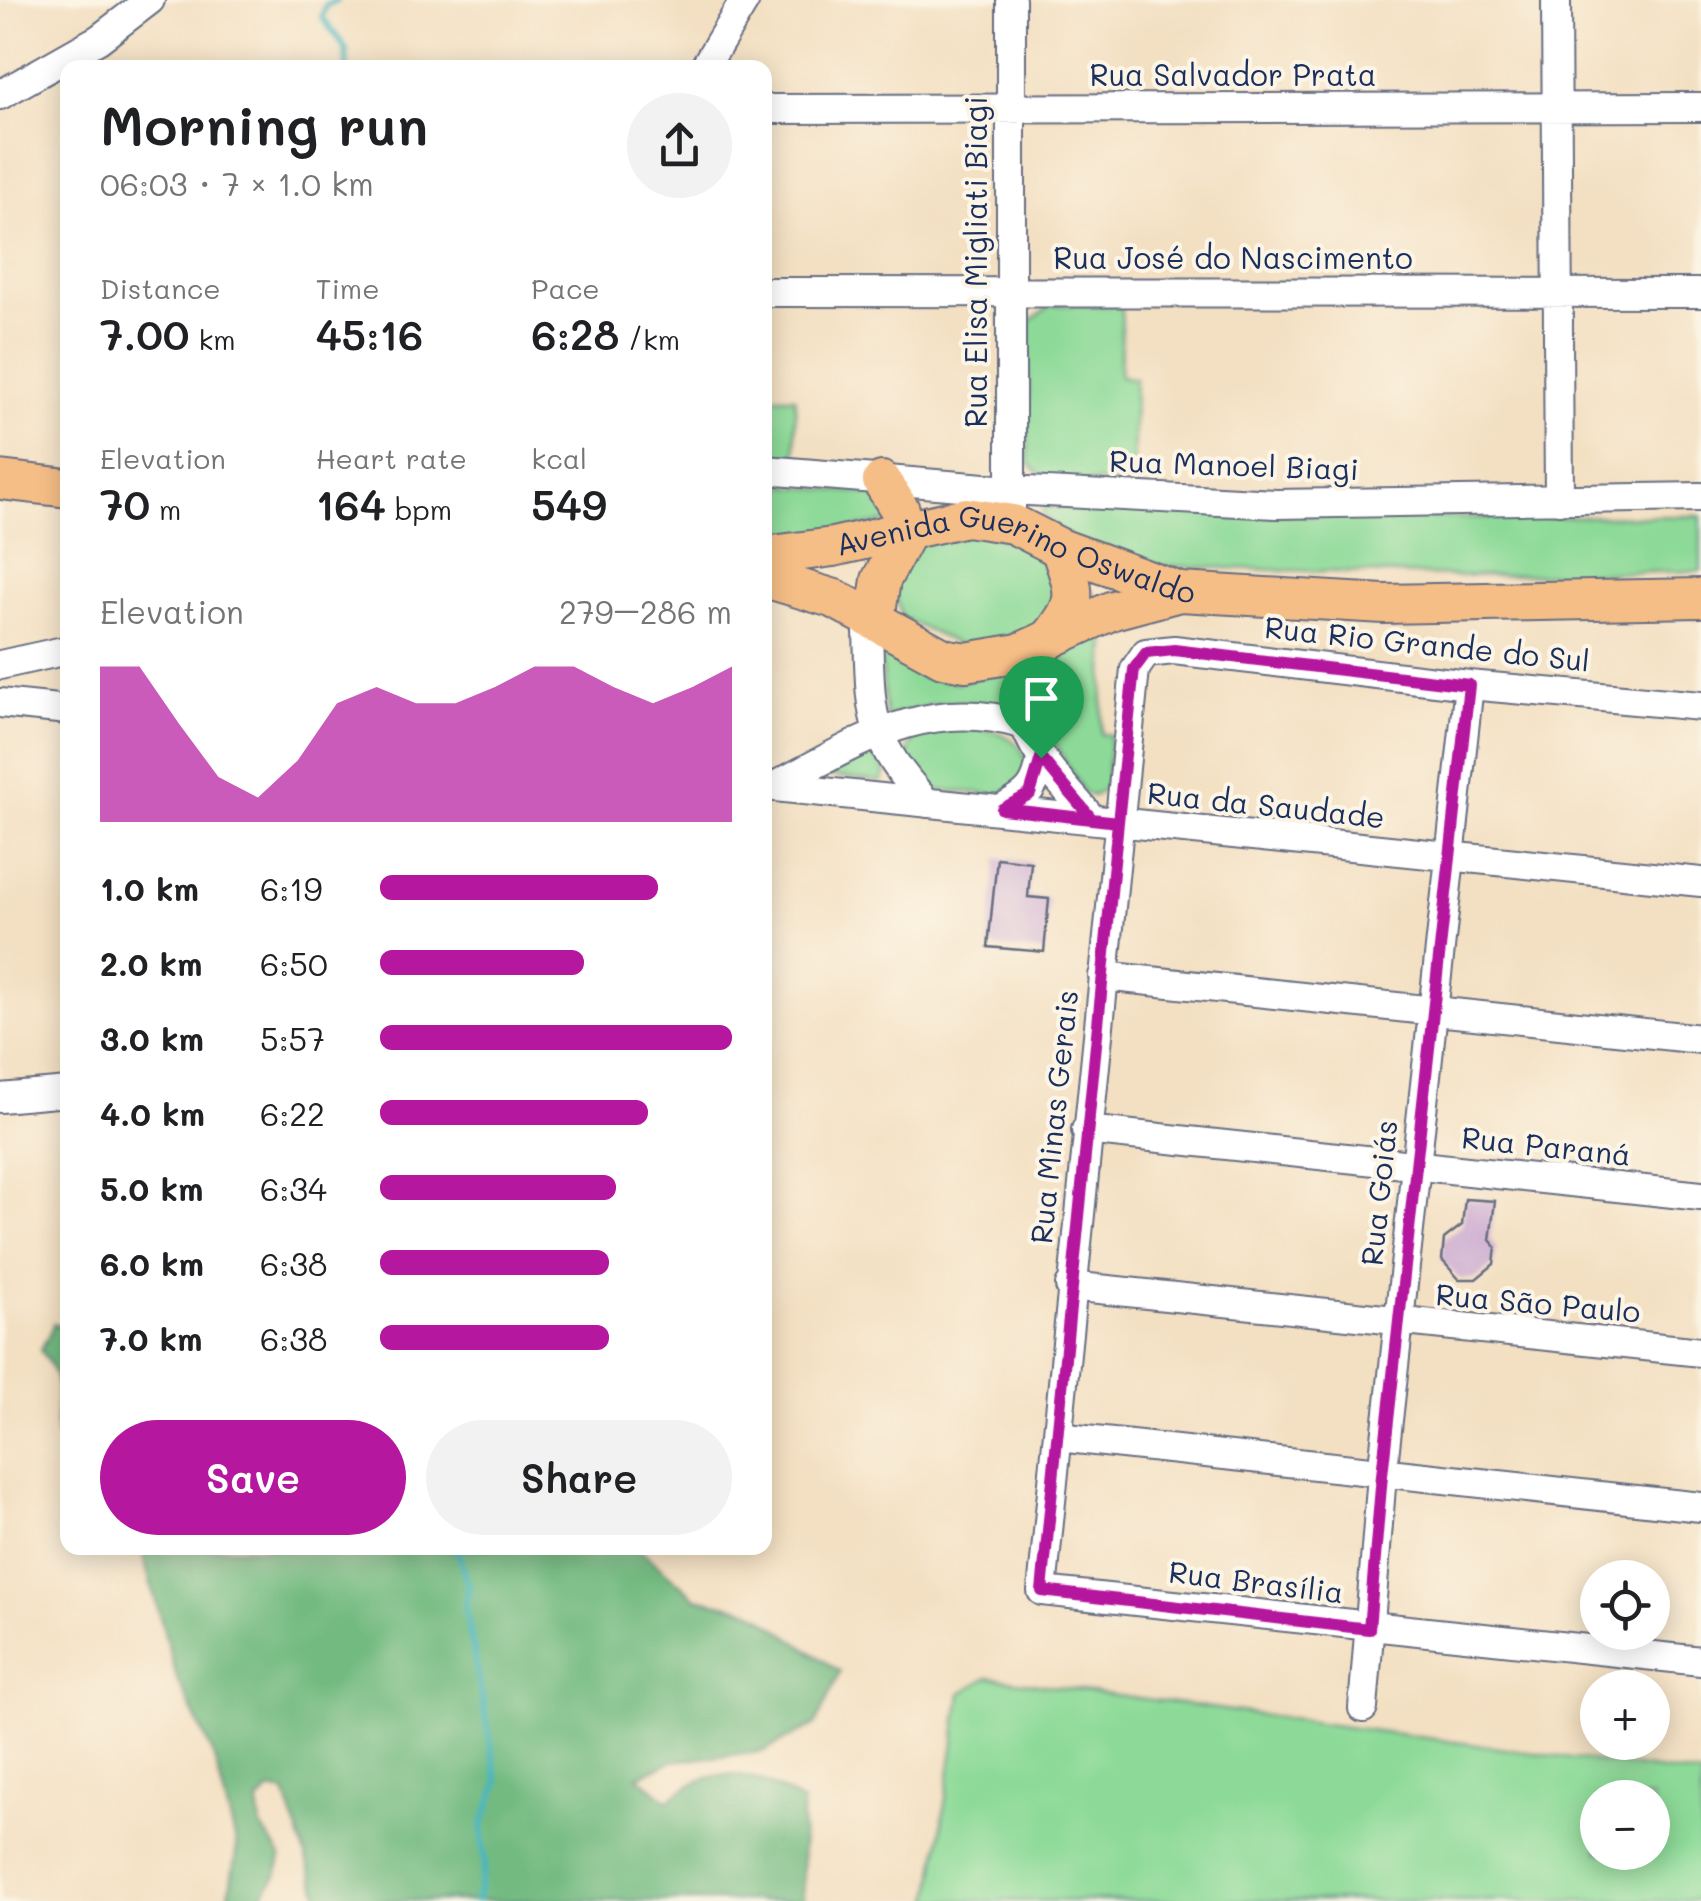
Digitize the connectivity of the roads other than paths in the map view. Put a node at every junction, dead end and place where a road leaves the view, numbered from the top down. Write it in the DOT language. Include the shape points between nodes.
graph roads {
  1 [pos="150,0"];
  2 [pos="745,0"];
  3 [pos="1011,0"];
  4 [pos="1556,0"];
  5 [pos="63,60"];
  6 [pos="709,60"];
  7 [pos="60,61"];
  8 [pos="0,96"];
  9 [pos="1701,106"];
  10 [pos="1557,107"];
  11 [pos="772,108"];
  12 [pos="1009,108"];
  13 [pos="1012,290"];
  14 [pos="772,292"];
  15 [pos="1701,292"];
  16 [pos="1560,294"];
  17 [pos="772,471"];
  18 [pos="0,480"];
  19 [pos="882,481"];
  20 [pos="60,487"];
  21 [pos="1701,497"];
  22 [pos="1559,500"];
  23 [pos="1011,507"];
  24 [pos="906,533"];
  25 [pos="1060,548"];
  26 [pos="772,555"];
  27 [pos="772,580"];
  28 [pos="1180,592"];
  29 [pos="1701,598"];
  30 [pos="875,618"];
  31 [pos="1046,644"];
  32 [pos="60,652"];
  33 [pos="1146,653"];
  34 [pos="0,665"];
  35 [pos="1469,685"];
  36 [pos="0,703"];
  37 [pos="1701,706"];
  38 [pos="60,709"];
  39 [pos="1022,724"];
  40 [pos="876,734"];
  41 [pos="1041,758"];
  42 [pos="772,785"];
  43 [pos="772,787"];
  44 [pos="926,803"];
  45 [pos="1002,809"];
  46 [pos="1105,821"];
  47 [pos="1452,860"];
  48 [pos="1701,882"];
  49 [pos="1103,976"];
  50 [pos="1431,1014"];
  51 [pos="1701,1039"];
  52 [pos="60,1093"];
  53 [pos="0,1098"];
  54 [pos="1086,1130"];
  55 [pos="1416,1166"];
  56 [pos="1701,1196"];
  57 [pos="1070,1286"];
  58 [pos="1399,1324"];
  59 [pos="1701,1352"];
  60 [pos="1058,1438"];
  61 [pos="1382,1475"];
  62 [pos="1701,1507"];
  63 [pos="1042,1591"];
  64 [pos="1369,1629"];
  65 [pos="1701,1661"];
  66 [pos="1363,1708"];
  1 -- 5 [label="street"];
  2 -- 6 [label="street"];
  3 -- 12 [label="street, Rua Elisa Migliati Biagi"];
  4 -- 10 [label="street"];
  7 -- 8 [label="street"];
  9 -- 10 [label="street, Rua Salvador Prata"];
  10 -- 12 [label="street, Rua Salvador Prata"];
  10 -- 16 [label="street"];
  11 -- 12 [label="street, Rua Salvador Prata"];
  12 -- 13 [label="street, Rua Elisa Migliati Biagi"];
  13 -- 14 [label="street, Rua José do Nascimento"];
  13 -- 16 [label="street, Rua José do Nascimento"];
  13 -- 23 [label="street, Rua Elisa Migliati Biagi"];
  15 -- 16 [label="street, Rua José do Nascimento"];
  16 -- 22 [label="street"];
  17 -- 19 [label="street, Rua Manoel Biagi"];
  18 -- 20 [label="main road"];
  19 -- 23 [label="street, Rua Manoel Biagi"];
  19 -- 24 [label="main road"];
  21 -- 22 [label="street, Rua Manoel Biagi"];
  22 -- 23 [label="street, Rua Manoel Biagi"];
  23 -- 24 [label="main road, Avenida Guerino Oswaldo"];
  23 -- 25 [label="main road, Avenida Guerino Oswaldo"];
  24 -- 26 [label="main road, Avenida Guerino Oswaldo"];
  24 -- 30 [label="main road" via="881,580"];
  25 -- 28 [label="main road, Avenida Guerino Oswaldo"];
  25 -- 31 [label="main road" via="1074,599"];
  27 -- 30 [label="main road, Avenida Guerino Oswaldo"];
  28 -- 29 [label="main road" via="1384,604"];
  28 -- 31 [label="main road, Avenida Guerino Oswaldo" via="1113,610"];
  30 -- 31 [label="main road, Avenida Guerino Oswaldo" via="927,650 966,662"];
  30 -- 40 [label="street" via="868,631"];
  31 -- 39 [label="street" via="1028,664"];
  32 -- 34 [label="street"];
  33 -- 35 [label="street, Rua Rio Grande do Sul" via="1174,650"];
  33 -- 46 [label="street, Rua Minas Gerais" via="1134,669"];
  35 -- 37 [label="street, Rua Rio Grande do Sul"];
  35 -- 47 [label="street, Rua Goiás"];
  36 -- 38 [label="street"];
  39 -- 40 [label="street" via="993,715 939,714"];
  39 -- 41 [label="street"];
  40 -- 42 [label="street"];
  40 -- 44 [label="street"];
  41 -- 45 [label="street" via="1030,794"];
  41 -- 46 [label="street"];
  43 -- 44 [label="street, Rua da Saudade"];
  44 -- 45 [label="street, Rua da Saudade"];
  45 -- 46 [label="street, Rua da Saudade"];
  46 -- 47 [label="street, Rua da Saudade"];
  46 -- 49 [label="street, Rua Minas Gerais"];
  47 -- 48 [label="street, Rua da Saudade"];
  47 -- 50 [label="street, Rua Goiás"];
  49 -- 50 [label="street"];
  49 -- 54 [label="street, Rua Minas Gerais"];
  50 -- 51 [label="street"];
  50 -- 55 [label="street, Rua Goiás"];
  52 -- 53 [label="street"];
  54 -- 55 [label="street, Rua Paraná"];
  54 -- 57 [label="street, Rua Minas Gerais"];
  55 -- 56 [label="street, Rua Paraná"];
  55 -- 58 [label="street, Rua Goiás"];
  57 -- 58 [label="street, Rua São Paulo"];
  57 -- 60 [label="street, Rua Minas Gerais"];
  58 -- 59 [label="street, Rua São Paulo"];
  58 -- 61 [label="street, Rua Goiás"];
  60 -- 61 [label="street"];
  60 -- 63 [label="street, Rua Minas Gerais"];
  61 -- 62 [label="street"];
  61 -- 64 [label="street, Rua Goiás"];
  63 -- 64 [label="street, Rua Brasília"];
  64 -- 65 [label="street, Rua Brasília"];
  64 -- 66 [label="street, Rua Goiás"];
}
